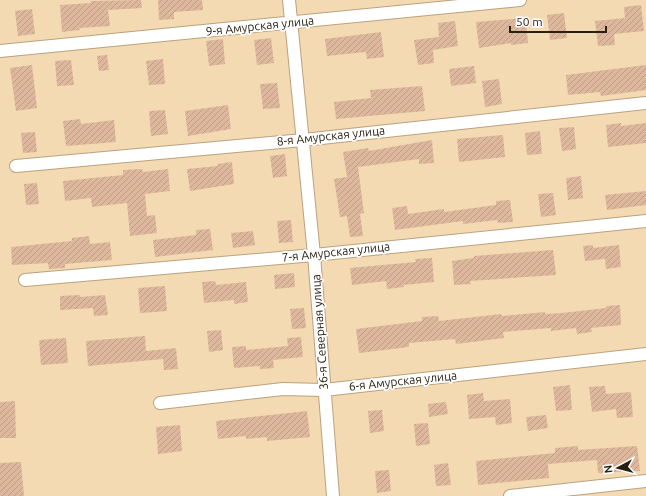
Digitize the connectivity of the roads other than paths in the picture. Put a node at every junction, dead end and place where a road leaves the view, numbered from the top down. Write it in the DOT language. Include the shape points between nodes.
graph roads {
  1 [pos="289,0"];
  2 [pos="520,0"];
  3 [pos="290,24"];
  4 [pos="0,51"];
  5 [pos="646,103"];
  6 [pos="302,140"];
  7 [pos="16,166"];
  8 [pos="646,221"];
  9 [pos="314,255"];
  10 [pos="25,280"];
  11 [pos="646,354"];
  12 [pos="324,390"];
  13 [pos="160,403"];
  14 [pos="646,482"];
  15 [pos="333,496"];
  16 [pos="510,496"];
  1 -- 3 [label="street, 36-я Северная улица"];
  2 -- 3 [label="street, 9-я Амурская улица"];
  3 -- 4 [label="street, 9-я Амурская улица"];
  3 -- 6 [label="street, 36-я Северная улица"];
  5 -- 6 [label="street, 8-я Амурская улица"];
  6 -- 7 [label="street, 8-я Амурская улица"];
  6 -- 9 [label="street, 36-я Северная улица"];
  8 -- 9 [label="street, 7-я Амурская улица"];
  9 -- 10 [label="street, 7-я Амурская улица"];
  9 -- 12 [label="street, 36-я Северная улица"];
  11 -- 12 [label="street, 6-я Амурская улица"];
  12 -- 13 [label="street, 6-я Амурская улица" via="283,389"];
  12 -- 15 [label="street, 36-я Северная улица"];
  14 -- 16 [label="street"];
}
